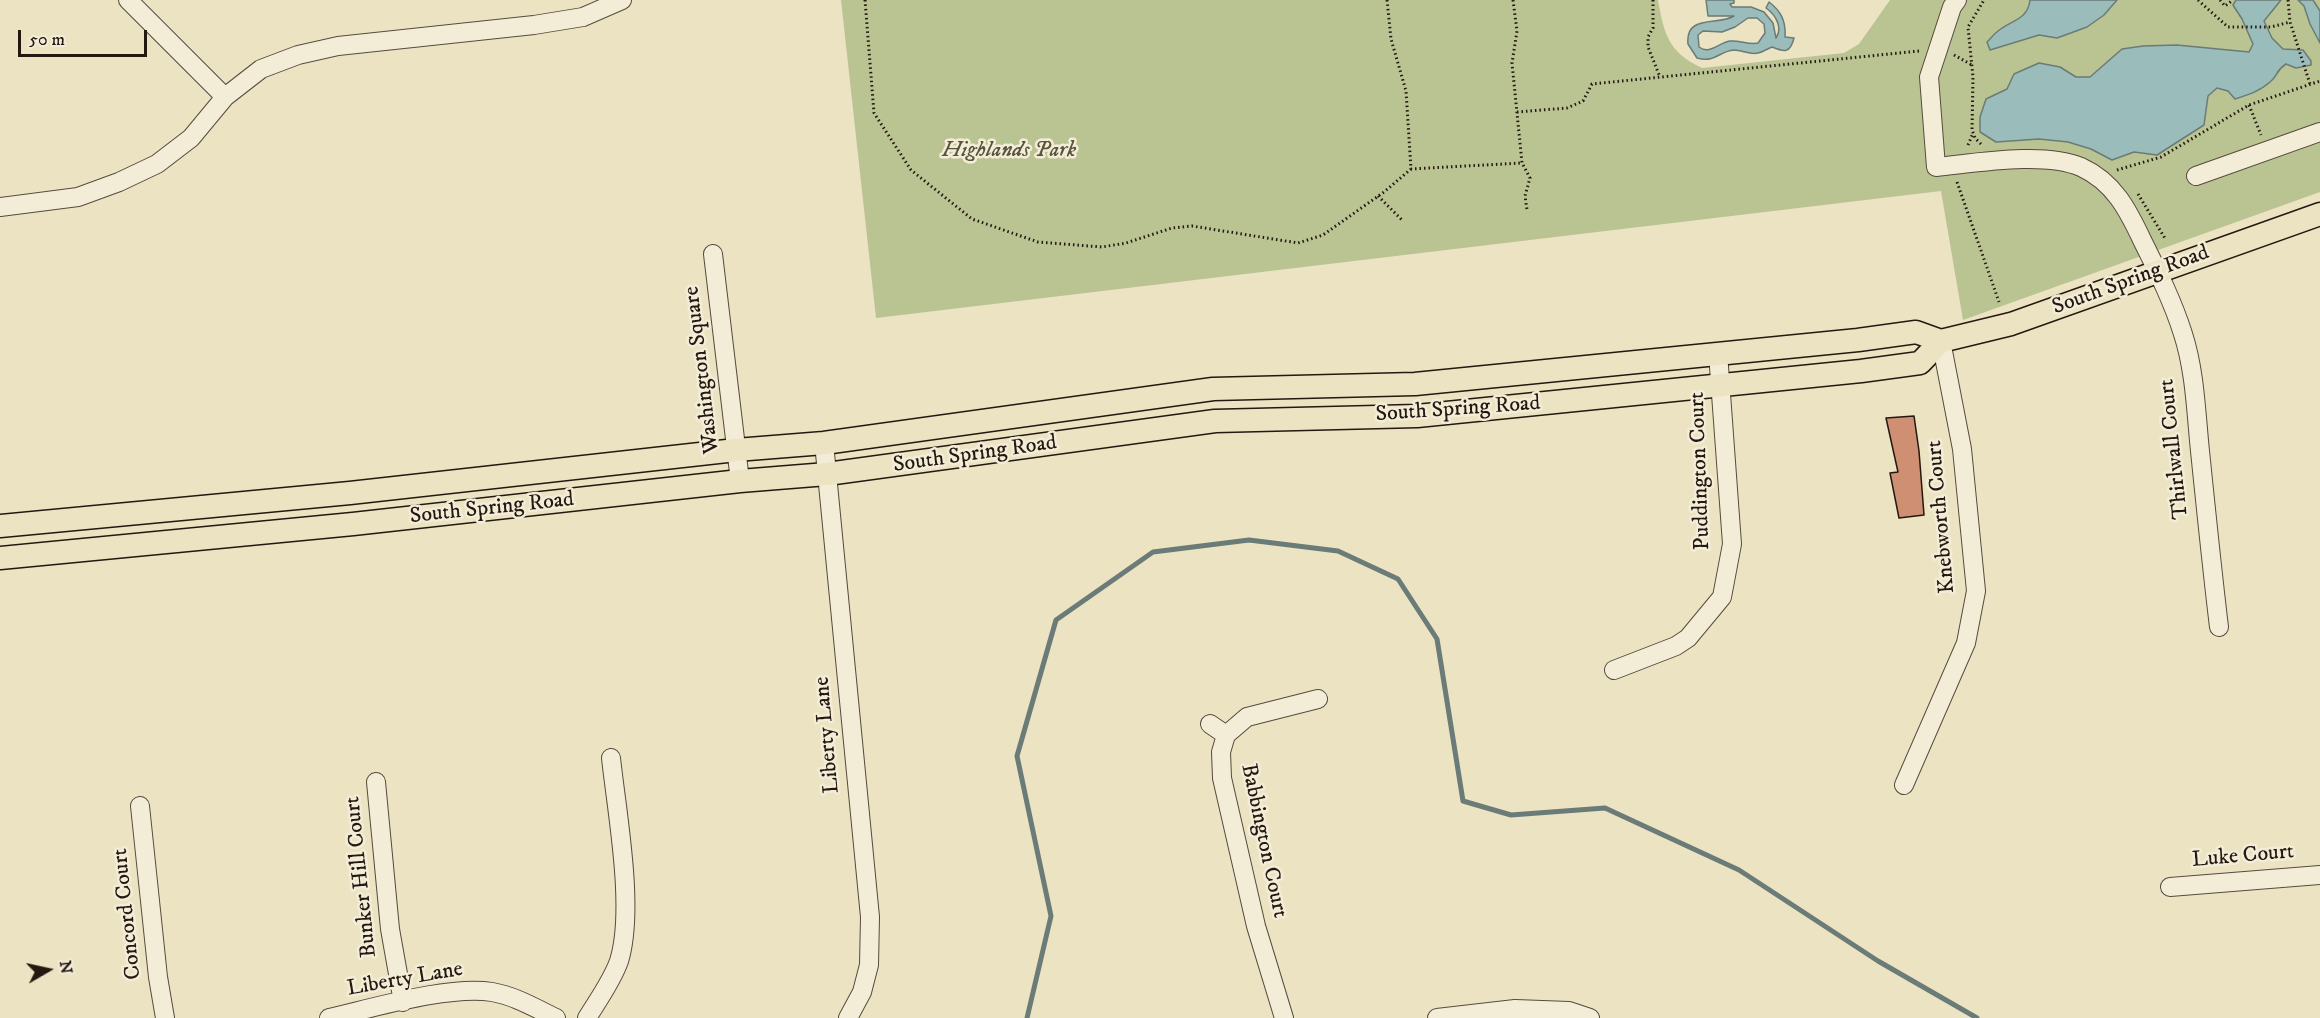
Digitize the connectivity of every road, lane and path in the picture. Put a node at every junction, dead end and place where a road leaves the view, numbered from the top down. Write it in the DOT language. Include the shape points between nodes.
graph roads {
  1 [pos="128,0"];
  2 [pos="622,0"];
  3 [pos="865,0"];
  4 [pos="1387,0"];
  5 [pos="1514,0"];
  6 [pos="1653,0"];
  7 [pos="1958,0"];
  8 [pos="1984,0"];
  9 [pos="2220,0"];
  10 [pos="2233,0"];
  11 [pos="2199,1"];
  12 [pos="2288,2"];
  13 [pos="2290,22"];
  14 [pos="1938,48"];
  15 [pos="1972,66"];
  16 [pos="1660,77"];
  17 [pos="2320,81"];
  18 [pos="2310,84"];
  19 [pos="225,97"];
  20 [pos="2249,105"];
  21 [pos="1517,112"];
  22 [pos="2320,132"];
  23 [pos="1973,133"];
  24 [pos="1987,147"];
  25 [pos="2267,151"];
  26 [pos="1522,163"];
  27 [pos="1959,165"];
  28 [pos="1411,169"];
  29 [pos="2115,171"];
  30 [pos="2196,176"];
  31 [pos="1378,196"];
  32 [pos="0,207"];
  33 [pos="1527,210"];
  34 [pos="2320,214"];
  35 [pos="1402,220"];
  36 [pos="713,254"];
  37 [pos="2158,271"];
  38 [pos="1999,302"];
  39 [pos="1941,341"];
  40 [pos="1718,353"];
  41 [pos="1722,384"];
  42 [pos="824,443"];
  43 [pos="736,450"];
  44 [pos="827,474"];
  45 [pos="485,478"];
  46 [pos="740,481"];
  47 [pos="489,509"];
  48 [pos="0,526"];
  49 [pos="0,558"];
  50 [pos="2219,627"];
  51 [pos="1614,670"];
  52 [pos="1318,699"];
  53 [pos="1210,724"];
  54 [pos="1226,735"];
  55 [pos="611,758"];
  56 [pos="376,782"];
  57 [pos="1904,785"];
  58 [pos="141,806"];
  59 [pos="2320,875"];
  60 [pos="2170,887"];
  61 [pos="403,1002"];
  62 [pos="165,1018"];
  63 [pos="329,1018"];
  64 [pos="556,1018"];
  65 [pos="587,1018"];
  66 [pos="848,1018"];
  67 [pos="1284,1018"];
  68 [pos="1437,1018"];
  69 [pos="1590,1018"];
  1 -- 19 [label="street"];
  2 -- 19 [label="street" via="583,17 338,46 298,55 261,69"];
  3 -- 31 [label="path" via="874,113 911,170 972,219 1038,242 1102,246 1192,226 1298,243 1323,235"];
  4 -- 28 [label="path" via="1391,39 1406,91"];
  5 -- 21 [label="path" via="1517,31 1512,63"];
  6 -- 16 [label="path" via="1654,21 1648,47"];
  7 -- 14 [label="street"];
  8 -- 15 [label="path" via="1968,27"];
  9 -- 10 [label="path" via="2225,6"];
  11 -- 13 [label="path" via="2228,27 2271,27"];
  12 -- 13 [label="path"];
  13 -- 18 [label="path"];
  14 -- 15 [label="path"];
  14 -- 16 [label="path"];
  14 -- 27 [label="street, Thirlwall Court" via="1929,77 1936,167"];
  15 -- 23 [label="path"];
  16 -- 21 [label="path" via="1592,84 1583,100 1567,108"];
  17 -- 18 [label="path"];
  18 -- 20 [label="path"];
  19 -- 32 [label="street" via="191,138 156,164 119,183 78,197"];
  20 -- 25 [label="path"];
  20 -- 29 [label="path" via="2161,157"];
  21 -- 26 [label="path"];
  22 -- 25 [label="street"];
  23 -- 24 [label="path"];
  23 -- 27 [label="path"];
  25 -- 30 [label="street"];
  26 -- 28 [label="path"];
  26 -- 33 [label="path" via="1530,178 1525,196"];
  27 -- 37 [label="street, Thirlwall Court" via="2061,161 2098,176 2127,209"];
  27 -- 38 [label="path" via="1955,178"];
  28 -- 31 [label="path"];
  31 -- 35 [label="path"];
  34 -- 37 [label="main road, South Spring Road"];
  36 -- 43 [label="street, Washington Square"];
  37 -- 39 [label="main road, South Spring Road" via="2011,324"];
  37 -- 50 [label="street, Thirlwall Court" via="2184,335 2193,380"];
  39 -- 40 [label="main road, South Spring Road" via="1916,332"];
  39 -- 41 [label="main road, South Spring Road" via="1920,363"];
  39 -- 57 [label="street, Knebworth Court" via="1962,449 1976,591 1966,643"];
  40 -- 41 [label="street, Puddington Court"];
  40 -- 42 [label="main road, South Spring Road" via="1415,384 1213,389"];
  41 -- 44 [label="main road, South Spring Road" via="1417,416 1215,421"];
  41 -- 51 [label="street, Puddington Court" via="1732,544 1722,597 1688,638"];
  42 -- 43 [label="main road, South Spring Road"];
  42 -- 44 [label="street, Liberty Lane"];
  43 -- 45 [label="main road, South Spring Road"];
  43 -- 46 [label="street, Washington Square"];
  44 -- 46 [label="main road, South Spring Road"];
  44 -- 66 [label="street, Liberty Lane" via="870,917 868,965 862,992"];
  45 -- 47 [label="main road"];
  45 -- 48 [label="main road, South Spring Road"];
  46 -- 47 [label="main road, South Spring Road"];
  47 -- 49 [label="main road, South Spring Road"];
  52 -- 54 [label="street, Babbington Court" via="1247,717"];
  53 -- 54 [label="street"];
  54 -- 67 [label="street, Babbington Court" via="1221,752 1222,778 1256,926"];
  55 -- 65 [label="street" via="624,880 625,930 618,962"];
  56 -- 61 [label="street, Bunker Hill Court" via="390,929"];
  58 -- 62 [label="street, Concord Court"];
  59 -- 60 [label="street, Luke Court"];
  61 -- 63 [label="street, Liberty Lane"];
  61 -- 64 [label="street, Liberty Lane" via="461,992 490,992 517,998"];
  68 -- 69 [label="street" via="1515,1010 1569,1011"];
}
